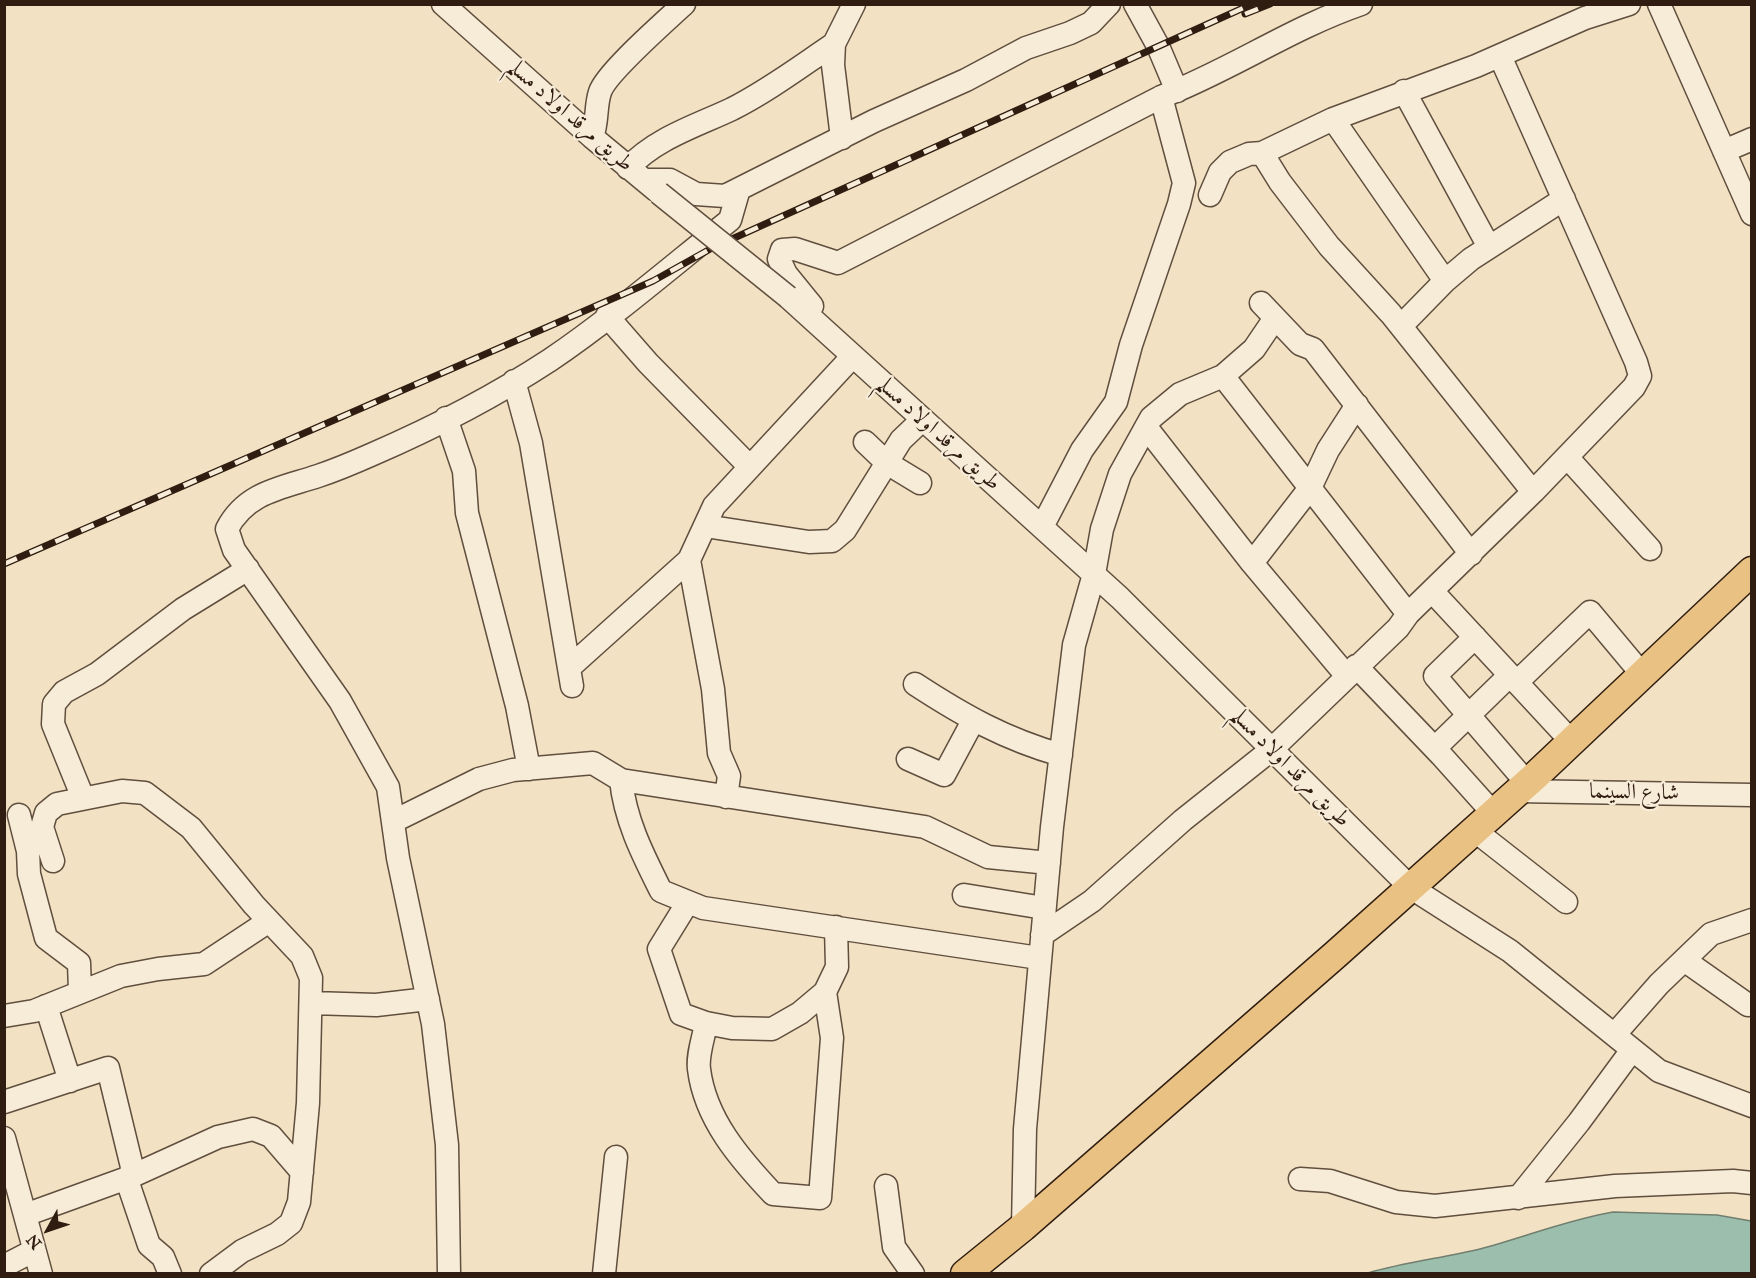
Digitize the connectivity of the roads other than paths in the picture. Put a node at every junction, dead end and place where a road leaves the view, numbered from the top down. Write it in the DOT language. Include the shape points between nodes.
graph roads {
  1 [pos="443,4"];
  2 [pos="684,4"];
  3 [pos="854,4"];
  4 [pos="1109,4"];
  5 [pos="1135,4"];
  6 [pos="1361,4"];
  7 [pos="1629,4"];
  8 [pos="1659,4"];
  9 [pos="834,44"];
  10 [pos="1500,56"];
  11 [pos="1404,91"];
  12 [pos="1169,94"];
  13 [pos="1333,119"];
  14 [pos="592,137"];
  15 [pos="842,138"];
  16 [pos="1752,139"];
  17 [pos="1724,151"];
  18 [pos="1262,153"];
  19 [pos="644,180"];
  20 [pos="739,189"];
  21 [pos="1209,195"];
  22 [pos="1564,200"];
  23 [pos="1752,214"];
  24 [pos="1489,247"];
  25 [pos="1445,281"];
  26 [pos="606,316"];
  27 [pos="1401,326"];
  28 [pos="827,334"];
  29 [pos="852,357"];
  30 [pos="1223,376"];
  31 [pos="514,381"];
  32 [pos="1357,405"];
  33 [pos="446,418"];
  34 [pos="922,420"];
  35 [pos="1146,427"];
  36 [pos="865,442"];
  37 [pos="1567,457"];
  38 [pos="887,464"];
  39 [pos="750,467"];
  40 [pos="920,483"];
  41 [pos="1310,488"];
  42 [pos="1533,492"];
  43 [pos="705,526"];
  44 [pos="1042,527"];
  45 [pos="1650,549"];
  46 [pos="1471,554"];
  47 [pos="689,560"];
  48 [pos="1252,563"];
  49 [pos="248,569"];
  50 [pos="1752,571"];
  51 [pos="1094,574"];
  52 [pos="1432,591"];
  53 [pos="1408,614"];
  54 [pos="1474,637"];
  55 [pos="1351,671"];
  56 [pos="1641,673"];
  57 [pos="1513,679"];
  58 [pos="915,684"];
  59 [pos="1469,715"];
  60 [pos="973,721"];
  61 [pos="1572,742"];
  62 [pos="1435,748"];
  63 [pos="1271,750"];
  64 [pos="1061,755"];
  65 [pos="908,759"];
  66 [pos="529,769"];
  67 [pos="621,780"];
  68 [pos="1522,787"];
  69 [pos="1752,795"];
  70 [pos="726,797"];
  71 [pos="83,798"];
  72 [pos="57,804"];
  73 [pos="12,817"];
  74 [pos="394,821"];
  75 [pos="1483,822"];
  76 [pos="53,861"];
  77 [pos="1049,863"];
  78 [pos="1410,887"];
  79 [pos="964,895"];
  80 [pos="688,902"];
  81 [pos="1566,902"];
  82 [pos="1044,908"];
  83 [pos="1752,920"];
  84 [pos="269,921"];
  85 [pos="836,927"];
  86 [pos="1042,935"];
  87 [pos="1039,958"];
  88 [pos="1684,960"];
  89 [pos="80,991"];
  90 [pos="825,992"];
  91 [pos="428,999"];
  92 [pos="312,1003"];
  93 [pos="1748,1005"];
  94 [pos="46,1006"];
  95 [pos="4,1016"];
  96 [pos="706,1023"];
  97 [pos="1615,1034"];
  98 [pos="1632,1050"];
  99 [pos="70,1081"];
  100 [pos="4,1102"];
  101 [pos="1752,1106"];
  102 [pos="4,1138"];
  103 [pos="616,1157"];
  104 [pos="302,1172"];
  105 [pos="130,1177"];
  106 [pos="1300,1179"];
  107 [pos="1752,1183"];
  108 [pos="886,1186"];
  109 [pos="1518,1198"];
  110 [pos="25,1215"];
  111 [pos="1023,1227"];
  112 [pos="33,1251"];
  113 [pos="4,1266"];
  114 [pos="41,1274"];
  115 [pos="170,1274"];
  116 [pos="211,1274"];
  117 [pos="449,1274"];
  118 [pos="604,1274"];
  119 [pos="913,1274"];
  120 [pos="965,1274"];
  1 -- 14 [label="street, طريق مرقد اولاد مسلم"];
  2 -- 14 [label="street" via="638,46 600,89"];
  3 -- 9 [label="street"];
  4 -- 15 [label="street" via="1091,23 1026,48"];
  5 -- 12 [label="street" via="1154,38"];
  6 -- 12 [label="street" via="1332,14 1207,79"];
  7 -- 10 [label="street" via="1585,18"];
  8 -- 17 [label="street"];
  9 -- 15 [label="street"];
  9 -- 19 [label="street" via="733,108 643,152"];
  10 -- 11 [label="street"];
  10 -- 22 [label="street"];
  11 -- 13 [label="street"];
  11 -- 24 [label="street"];
  12 -- 28 [label="street" via="838,263 795,249 782,250 779,259 786,274 813,307"];
  12 -- 44 [label="street" via="1184,183 1179,204 1116,402 1082,450"];
  13 -- 18 [label="street"];
  13 -- 25 [label="street"];
  14 -- 19 [label="street, طريق مرقد اولاد مسلم"];
  15 -- 20 [label="street"];
  16 -- 17 [label="street"];
  17 -- 23 [label="street"];
  18 -- 21 [label="street" via="1230,162 1220,172"];
  18 -- 27 [label="street" via="1329,246"];
  19 -- 20 [label="street" via="670,180 696,194 725,196"];
  19 -- 28 [label="street, طريق مرقد اولاد مسلم, bridge" via="788,297"];
  20 -- 26 [label="street" via="730,220"];
  22 -- 24 [label="street"];
  22 -- 37 [label="street" via="1640,376"];
  24 -- 25 [label="street"];
  25 -- 27 [label="street"];
  26 -- 31 [label="street"];
  26 -- 39 [label="street"];
  27 -- 42 [label="street"];
  28 -- 29 [label="street, طريق مرقد اولاد مسلم"];
  29 -- 34 [label="street, طريق مرقد اولاد مسلم"];
  29 -- 39 [label="street"];
  30 -- 32 [label="street" via="1254,349 1268,310 1300,344 1313,349"];
  30 -- 35 [label="street" via="1180,394"];
  30 -- 41 [label="street"];
  31 -- 33 [label="street"];
  31 -- 47 [label="street" via="531,443 571,677"];
  32 -- 41 [label="street" via="1328,450"];
  32 -- 46 [label="street"];
  33 -- 49 [label="street" via="374,453 318,476 275,488 250,501 227,529 234,550"];
  33 -- 66 [label="street" via="464,471 467,513 517,706"];
  34 -- 38 [label="street" via="902,440"];
  34 -- 44 [label="street, طريق مرقد اولاد مسلم"];
  35 -- 48 [label="street"];
  35 -- 51 [label="street" via="1117,483 1102,529"];
  36 -- 38 [label="street"];
  37 -- 42 [label="street"];
  37 -- 45 [label="street"];
  38 -- 40 [label="street"];
  38 -- 43 [label="street" via="845,530 832,541 809,542"];
  39 -- 43 [label="street" via="714,506"];
  41 -- 48 [label="street"];
  41 -- 53 [label="street"];
  42 -- 46 [label="street"];
  43 -- 47 [label="street"];
  44 -- 51 [label="street, طريق مرقد اولاد مسلم"];
  46 -- 52 [label="street"];
  47 -- 70 [label="street" via="713,689 718,753 729,776"];
  48 -- 55 [label="street"];
  49 -- 71 [label="street" via="183,609 97,674 64,692 54,704 53,724"];
  49 -- 74 [label="street" via="345,711 388,788"];
  50 -- 56 [label="main road"];
  51 -- 63 [label="street, طريق مرقد اولاد مسلم"];
  51 -- 64 [label="street" via="1074,645"];
  52 -- 53 [label="street"];
  52 -- 54 [label="street"];
  53 -- 55 [label="street"];
  54 -- 57 [label="street"];
  54 -- 59 [label="street" via="1435,676"];
  55 -- 62 [label="street"];
  55 -- 63 [label="street"];
  56 -- 57 [label="street" via="1590,612"];
  56 -- 61 [label="main road"];
  57 -- 59 [label="street"];
  57 -- 61 [label="street"];
  58 -- 60 [label="street"];
  59 -- 62 [label="street"];
  59 -- 68 [label="street"];
  60 -- 64 [label="street" via="1021,744"];
  60 -- 65 [label="street" via="944,775"];
  61 -- 68 [label="main road"];
  62 -- 75 [label="street"];
  63 -- 78 [label="street, طريق مرقد اولاد مسلم"];
  63 -- 86 [label="street" via="1183,820 1092,901"];
  64 -- 77 [label="street"];
  66 -- 67 [label="street" via="593,763"];
  66 -- 74 [label="street" via="479,779"];
  67 -- 70 [label="street"];
  67 -- 80 [label="street" via="623,806 661,891"];
  68 -- 69 [label="street, شارع السينما"];
  68 -- 75 [label="main road"];
  70 -- 77 [label="street" via="925,826 988,856"];
  71 -- 72 [label="street"];
  71 -- 84 [label="street" via="122,791 145,794 191,828"];
  72 -- 73 [label="street"];
  72 -- 76 [label="street" via="46,813 42,827"];
  73 -- 89 [label="street" via="28,851 29,874 46,938 79,963"];
  74 -- 91 [label="street" via="398,858"];
  75 -- 78 [label="main road"];
  75 -- 81 [label="street"];
  77 -- 82 [label="street"];
  78 -- 97 [label="street, طريق مرقد اولاد مسلم" via="1510,951"];
  78 -- 111 [label="main road"];
  79 -- 82 [label="street"];
  80 -- 85 [label="street" via="703,908"];
  80 -- 96 [label="street" via="659,949 681,1014"];
  82 -- 86 [label="street"];
  83 -- 88 [label="street" via="1711,934"];
  84 -- 89 [label="street" via="204,964 121,976"];
  84 -- 92 [label="street" via="302,956 311,978"];
  85 -- 87 [label="street"];
  85 -- 90 [label="street" via="837,967"];
  86 -- 87 [label="street"];
  87 -- 111 [label="street" via="1025,1129"];
  88 -- 93 [label="street"];
  88 -- 97 [label="street"];
  89 -- 94 [label="street"];
  90 -- 96 [label="street" via="772,1029"];
  90 -- 96 [label="street" via="832,1038 820,1198 773,1194 738,1156 707,1104 698,1067"];
  91 -- 92 [label="street" via="376,1005"];
  91 -- 117 [label="street" via="447,1145"];
  92 -- 104 [label="street"];
  94 -- 95 [label="street"];
  94 -- 99 [label="street"];
  97 -- 98 [label="street, طريق مرقد اولاد مسلم"];
  98 -- 101 [label="street, طريق مرقد اولاد مسلم" via="1659,1071"];
  98 -- 109 [label="street"];
  99 -- 100 [label="street"];
  99 -- 105 [label="street" via="108,1068 132,1167"];
  102 -- 110 [label="street"];
  103 -- 118 [label="street"];
  104 -- 105 [label="street" via="271,1136 253,1130 218,1137"];
  104 -- 116 [label="street" via="299,1202 291,1223"];
  105 -- 110 [label="street"];
  105 -- 115 [label="street" via="129,1186 149,1245 164,1257"];
  106 -- 109 [label="street" via="1330,1181 1396,1202 1435,1206"];
  107 -- 109 [label="street" via="1615,1186"];
  108 -- 119 [label="street" via="894,1247"];
  110 -- 112 [label="street"];
  111 -- 120 [label="main road"];
  112 -- 113 [label="street"];
  112 -- 114 [label="street"];
}
